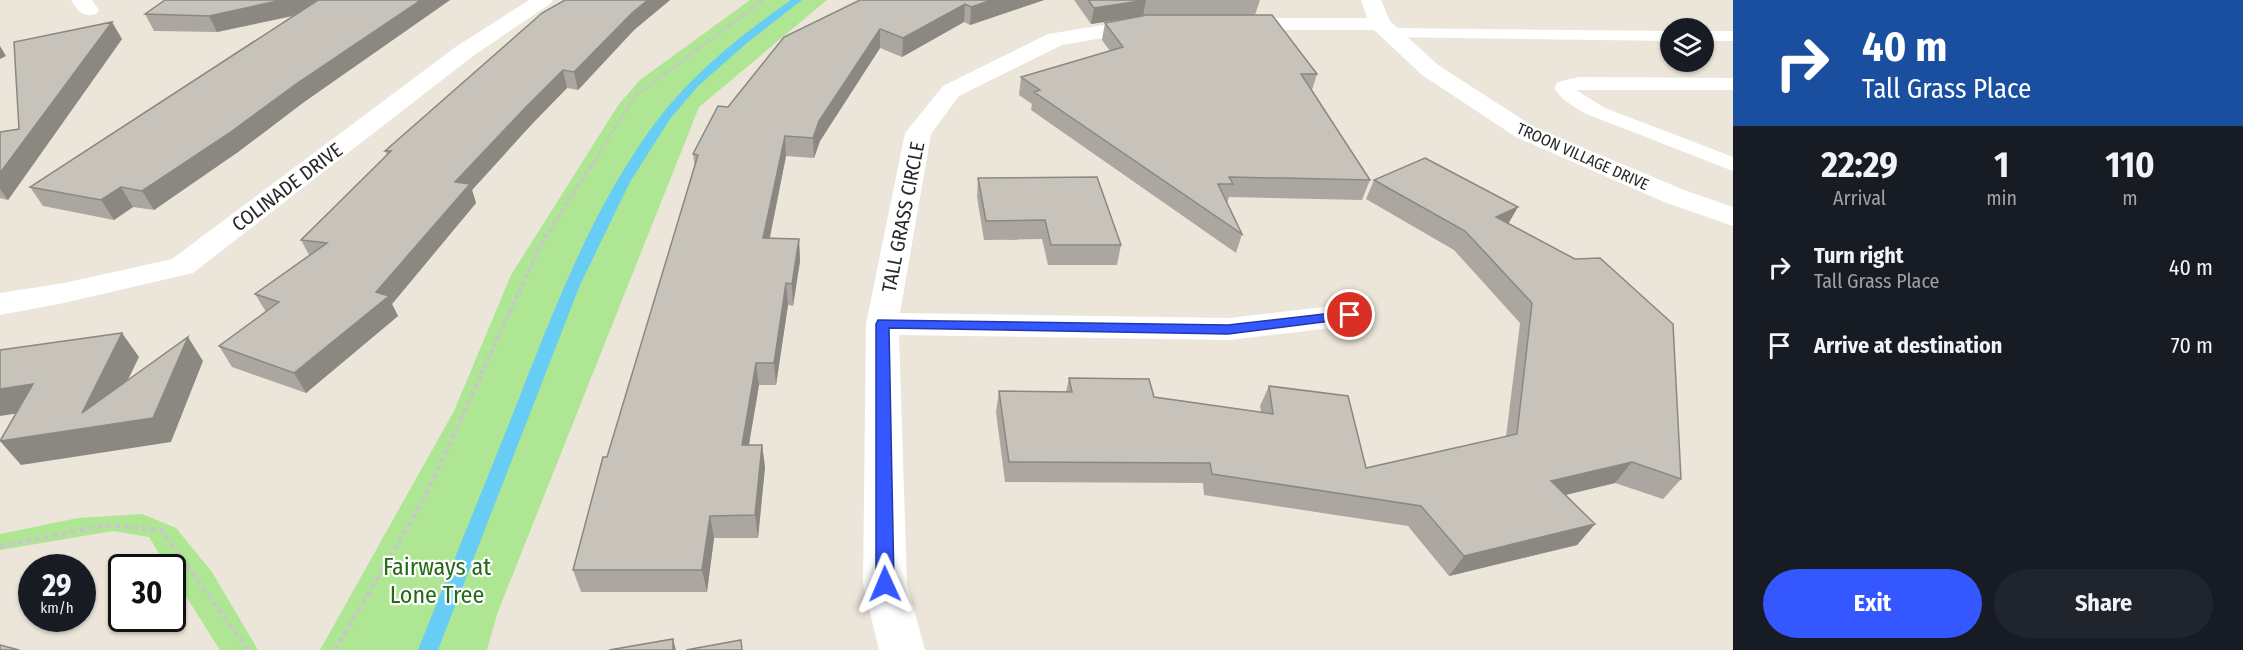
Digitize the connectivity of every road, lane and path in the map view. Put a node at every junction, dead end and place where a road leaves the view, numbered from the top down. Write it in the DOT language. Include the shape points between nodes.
graph roads {
  1 [pos="543,0"];
  2 [pos="763,0"];
  3 [pos="1380,19"];
  4 [pos="1660,35"];
  5 [pos="1714,36"];
  6 [pos="1733,36"];
  7 [pos="1733,84"];
  8 [pos="1733,164"];
  9 [pos="1733,217"];
  10 [pos="0,304"];
  11 [pos="1350,315"];
  12 [pos="882,324"];
  13 [pos="0,546"];
  14 [pos="248,650"];
  15 [pos="335,650"];
  16 [pos="902,650"];
  1 -- 10 [label="street, COLINADE DRIVE" via="465,51 182,266"];
  2 -- 15 [label="path" via="635,96 541,244 425,497"];
  3 -- 4 [label="lane"];
  3 -- 9 [label="street, TROON VILLAGE DRIVE" via="1430,70 1525,132"];
  3 -- 12 [label="street, TALL GRASS CIRCLE" via="1143,24 1056,39 951,92 918,132"];
  5 -- 6 [label="lane"];
  7 -- 8 [label="lane" via="1565,86 1572,98 1588,107"];
  11 -- 12 [label="street" via="1228,329"];
  12 -- 16 [label="street, TALL GRASS CIRCLE" via="885,584"];
  13 -- 14 [label="path" via="106,525 161,531"];
}
